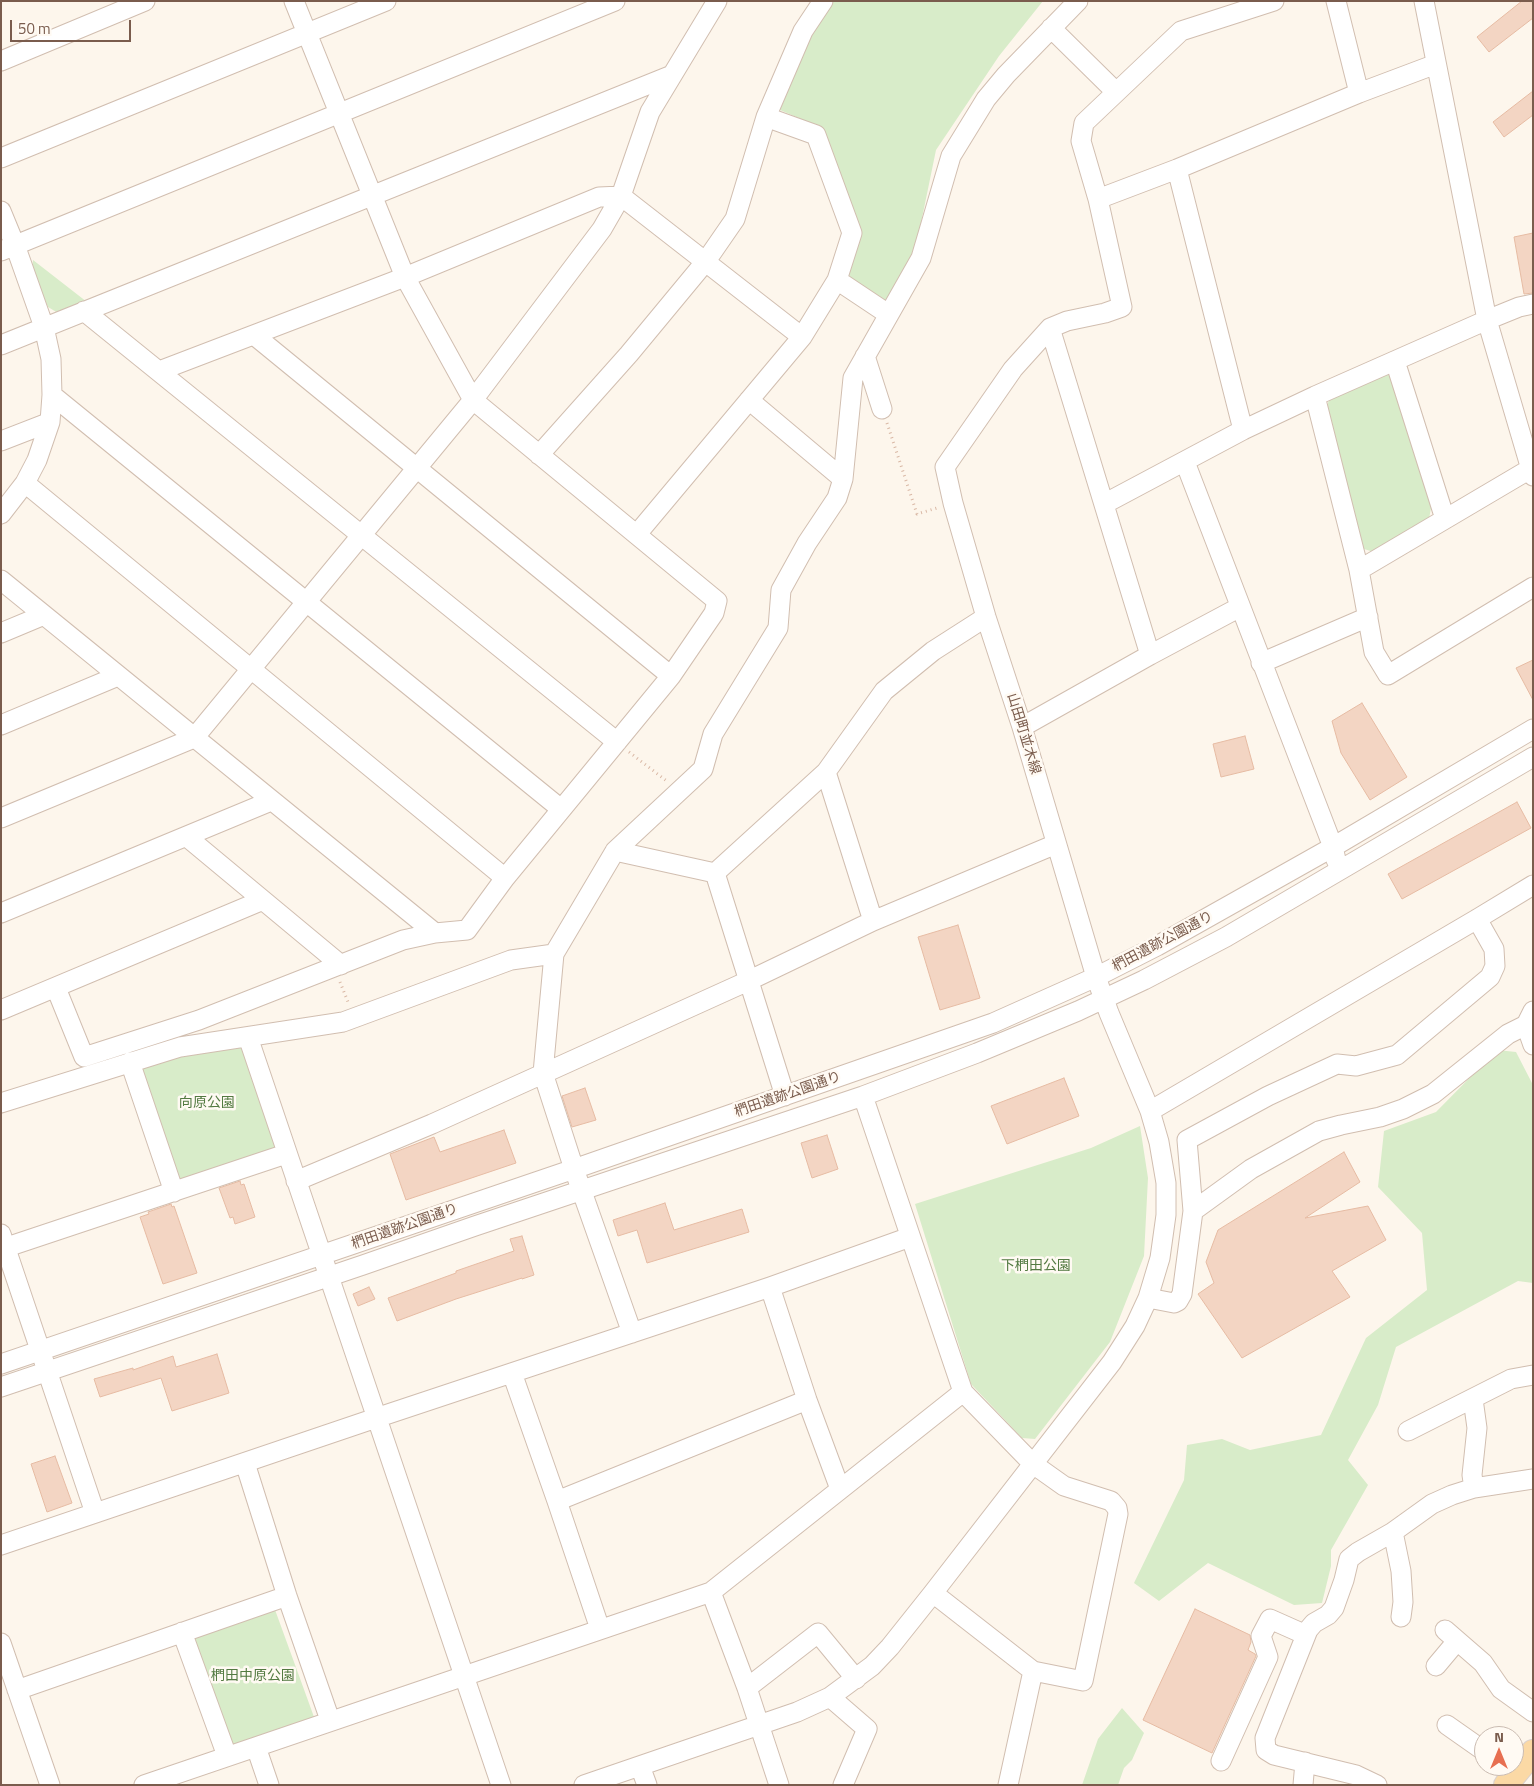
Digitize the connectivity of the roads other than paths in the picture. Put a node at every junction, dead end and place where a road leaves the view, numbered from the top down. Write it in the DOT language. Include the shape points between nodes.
graph roads {
  1 [pos="146,1"];
  2 [pos="294,1"];
  3 [pos="386,1"];
  4 [pos="615,1"];
  5 [pos="717,1"];
  6 [pos="823,1"];
  7 [pos="1078,1"];
  8 [pos="1274,1"];
  9 [pos="1336,1"];
  10 [pos="1424,1"];
  11 [pos="1052,28"];
  12 [pos="307,33"];
  13 [pos="1,62"];
  14 [pos="1436,64"];
  15 [pos="672,75"];
  16 [pos="1116,92"];
  17 [pos="1359,93"];
  18 [pos="339,114"];
  19 [pos="766,116"];
  20 [pos="1,158"];
  21 [pos="1177,169"];
  22 [pos="372,196"];
  23 [pos="621,196"];
  24 [pos="1098,199"];
  25 [pos="1,211"];
  26 [pos="8,248"];
  27 [pos="706,261"];
  28 [pos="405,277"];
  29 [pos="837,280"];
  30 [pos="1533,304"];
  31 [pos="84,311"];
  32 [pos="888,314"];
  33 [pos="1487,320"];
  34 [pos="44,327"];
  35 [pos="1050,328"];
  36 [pos="254,335"];
  37 [pos="802,337"];
  38 [pos="1,344"];
  39 [pos="865,356"];
  40 [pos="1395,361"];
  41 [pos="159,371"];
  42 [pos="52,395"];
  43 [pos="1315,396"];
  44 [pos="472,400"];
  45 [pos="749,400"];
  46 [pos="882,409"];
  47 [pos="50,422"];
  48 [pos="1243,430"];
  49 [pos="1,442"];
  50 [pos="539,454"];
  51 [pos="1185,462"];
  52 [pos="416,467"];
  53 [pos="1531,472"];
  54 [pos="844,479"];
  55 [pos="25,483"];
  56 [pos="1104,504"];
  57 [pos="1,514"];
  58 [pos="1445,519"];
  59 [pos="361,534"];
  60 [pos="637,534"];
  61 [pos="1359,570"];
  62 [pos="1,580"];
  63 [pos="1533,587"];
  64 [pos="305,601"];
  65 [pos="1240,607"];
  66 [pos="44,615"];
  67 [pos="986,617"];
  68 [pos="1368,617"];
  69 [pos="1,633"];
  70 [pos="1150,654"];
  71 [pos="1261,663"];
  72 [pos="250,668"];
  73 [pos="118,676"];
  74 [pos="671,676"];
  75 [pos="1,725"];
  76 [pos="1022,727"];
  77 [pos="1533,729"];
  78 [pos="194,738"];
  79 [pos="617,742"];
  80 [pos="1533,757"];
  81 [pos="826,772"];
  82 [pos="271,801"];
  83 [pos="561,809"];
  84 [pos="1,818"];
  85 [pos="187,836"];
  86 [pos="1056,844"];
  87 [pos="1333,847"];
  88 [pos="615,851"];
  89 [pos="714,873"];
  90 [pos="1338,873"];
  91 [pos="505,878"];
  92 [pos="1533,885"];
  93 [pos="263,900"];
  94 [pos="1,913"];
  95 [pos="1477,919"];
  96 [pos="873,921"];
  97 [pos="435,933"];
  98 [pos="554,954"];
  99 [pos="338,966"];
  100 [pos="1096,977"];
  101 [pos="748,981"];
  102 [pos="56,988"];
  103 [pos="1103,999"];
  104 [pos="1,1010"];
  105 [pos="1529,1018"];
  106 [pos="248,1037"];
  107 [pos="1533,1045"];
  108 [pos="130,1062"];
  109 [pos="543,1073"];
  110 [pos="786,1096"];
  111 [pos="863,1096"];
  112 [pos="1,1102"];
  113 [pos="1150,1111"];
  114 [pos="286,1154"];
  115 [pos="574,1169"];
  116 [pos="296,1181"];
  117 [pos="582,1190"];
  118 [pos="174,1192"];
  119 [pos="1192,1211"];
  120 [pos="910,1237"];
  121 [pos="4,1240"];
  122 [pos="322,1255"];
  123 [pos="329,1277"];
  124 [pos="770,1287"];
  125 [pos="1148,1298"];
  126 [pos="632,1333"];
  127 [pos="42,1351"];
  128 [pos="1,1364"];
  129 [pos="48,1371"];
  130 [pos="512,1374"];
  131 [pos="1533,1375"];
  132 [pos="1,1387"];
  133 [pos="963,1392"];
  134 [pos="1473,1399"];
  135 [pos="807,1400"];
  136 [pos="376,1418"];
  137 [pos="1408,1431"];
  138 [pos="245,1463"];
  139 [pos="1033,1464"];
  140 [pos="1533,1479"];
  141 [pos="1474,1488"];
  142 [pos="840,1489"];
  143 [pos="557,1501"];
  144 [pos="95,1513"];
  145 [pos="1393,1532"];
  146 [pos="1,1545"];
  147 [pos="711,1592"];
  148 [pos="933,1593"];
  149 [pos="287,1596"];
  150 [pos="1401,1617"];
  151 [pos="600,1629"];
  152 [pos="182,1632"];
  153 [pos="1306,1635"];
  154 [pos="1,1643"];
  155 [pos="1436,1666"];
  156 [pos="1033,1671"];
  157 [pos="464,1675"];
  158 [pos="856,1679"];
  159 [pos="747,1688"];
  160 [pos="18,1690"];
  161 [pos="830,1697"];
  162 [pos="1533,1712"];
  163 [pos="330,1720"];
  164 [pos="1448,1725"];
  165 [pos="760,1726"];
  166 [pos="1474,1744"];
  167 [pos="256,1747"];
  168 [pos="227,1756"];
  169 [pos="1221,1761"];
  170 [pos="1305,1762"];
  171 [pos="640,1766"];
  172 [pos="50,1785"];
  173 [pos="144,1785"];
  174 [pos="269,1785"];
  175 [pos="502,1785"];
  176 [pos="584,1785"];
  177 [pos="646,1785"];
  178 [pos="779,1785"];
  179 [pos="843,1785"];
  180 [pos="1008,1785"];
  181 [pos="1303,1785"];
  182 [pos="1376,1785"];
  1 -- 13 [label="street"];
  2 -- 12 [label="street"];
  3 -- 12 [label="street"];
  4 -- 18 [label="street"];
  5 -- 15 [label="street"];
  6 -- 19 [label="street" via="803,31"];
  7 -- 11 [label="street"];
  8 -- 16 [label="street" via="1181,31"];
  9 -- 17 [label="street"];
  10 -- 14 [label="street"];
  11 -- 16 [label="street"];
  11 -- 32 [label="street" via="986,99 951,156 921,258"];
  12 -- 18 [label="street"];
  12 -- 20 [label="street"];
  14 -- 17 [label="street"];
  14 -- 33 [label="street"];
  15 -- 22 [label="street"];
  15 -- 23 [label="street" via="650,112"];
  16 -- 24 [label="street" via="1084,123 1081,141"];
  17 -- 21 [label="street"];
  18 -- 22 [label="street"];
  18 -- 26 [label="street"];
  19 -- 27 [label="street" via="736,218"];
  19 -- 29 [label="street" via="816,135 852,233"];
  21 -- 24 [label="street"];
  21 -- 48 [label="street"];
  22 -- 28 [label="street"];
  22 -- 31 [label="street"];
  23 -- 27 [label="street"];
  23 -- 28 [label="street" via="599,197"];
  23 -- 44 [label="street" via="602,229"];
  24 -- 35 [label="street" via="1122,307"];
  25 -- 26 [label="street"];
  26 -- 34 [label="street"];
  27 -- 37 [label="street"];
  27 -- 50 [label="street" via="629,354"];
  28 -- 36 [label="street"];
  28 -- 44 [label="street"];
  29 -- 32 [label="street"];
  29 -- 37 [label="street"];
  30 -- 33 [label="street"];
  31 -- 34 [label="street"];
  31 -- 41 [label="street"];
  32 -- 39 [label="street"];
  33 -- 40 [label="street"];
  33 -- 53 [label="street"];
  34 -- 38 [label="street"];
  34 -- 42 [label="street" via="51,359"];
  35 -- 56 [label="street"];
  35 -- 67 [label="street, 山田町並木線" via="1013,369 945,468"];
  36 -- 41 [label="street"];
  36 -- 52 [label="street"];
  37 -- 45 [label="street"];
  39 -- 46 [label="street"];
  39 -- 54 [label="street" via="853,378"];
  40 -- 43 [label="street"];
  40 -- 58 [label="street"];
  41 -- 59 [label="street"];
  42 -- 47 [label="street"];
  42 -- 64 [label="street"];
  43 -- 48 [label="street"];
  43 -- 61 [label="street"];
  44 -- 50 [label="street"];
  44 -- 52 [label="street"];
  45 -- 54 [label="street"];
  45 -- 60 [label="street"];
  47 -- 49 [label="street"];
  47 -- 55 [label="street"];
  48 -- 51 [label="street"];
  50 -- 60 [label="street"];
  51 -- 56 [label="street"];
  51 -- 65 [label="street"];
  52 -- 59 [label="street"];
  52 -- 74 [label="street"];
  53 -- 58 [label="street"];
  54 -- 88 [label="street" via="837,498 781,590 778,628 713,734 703,769"];
  55 -- 57 [label="street"];
  55 -- 72 [label="street"];
  56 -- 70 [label="street"];
  58 -- 61 [label="street"];
  59 -- 64 [label="street"];
  59 -- 79 [label="street"];
  60 -- 74 [label="street" via="716,600 714,613"];
  61 -- 68 [label="street"];
  62 -- 66 [label="street"];
  63 -- 68 [label="street" via="1388,674 1374,652"];
  64 -- 72 [label="street"];
  64 -- 83 [label="street"];
  65 -- 70 [label="street"];
  65 -- 71 [label="street"];
  66 -- 69 [label="street"];
  66 -- 73 [label="street"];
  67 -- 76 [label="street, 山田町並木線"];
  67 -- 81 [label="street" via="933,651 884,691"];
  68 -- 71 [label="street"];
  70 -- 76 [label="street"];
  71 -- 87 [label="street"];
  72 -- 78 [label="street"];
  72 -- 91 [label="street"];
  73 -- 75 [label="street"];
  73 -- 78 [label="street"];
  74 -- 79 [label="street"];
  76 -- 86 [label="street, 山田町並木線"];
  77 -- 87 [label="street, 椚田遺跡公園通り"];
  78 -- 82 [label="street"];
  78 -- 84 [label="street"];
  79 -- 83 [label="street"];
  80 -- 90 [label="street, 椚田遺跡公園通り"];
  81 -- 89 [label="street"];
  81 -- 96 [label="street"];
  82 -- 85 [label="street"];
  82 -- 97 [label="street"];
  83 -- 91 [label="street"];
  85 -- 93 [label="street"];
  85 -- 94 [label="street"];
  86 -- 96 [label="street"];
  86 -- 100 [label="street, 山田町並木線"];
  87 -- 90 [label="street"];
  87 -- 100 [label="street, 椚田遺跡公園通り"];
  88 -- 89 [label="street"];
  88 -- 98 [label="street"];
  89 -- 101 [label="street"];
  90 -- 103 [label="street, 椚田遺跡公園通り" via="1226,938"];
  91 -- 97 [label="street" via="467,930"];
  92 -- 95 [label="street"];
  93 -- 99 [label="street"];
  93 -- 102 [label="street"];
  95 -- 113 [label="street"];
  95 -- 119 [label="street" via="1494,949 1495,966 1490,977 1397,1056 1356,1066 1337,1064 1268,1096 1187,1140"];
  96 -- 101 [label="street"];
  97 -- 99 [label="street" via="403,940"];
  98 -- 106 [label="street" via="511,960 342,1022"];
  98 -- 109 [label="street"];
  99 -- 102 [label="street" via="199,1020 84,1056"];
  100 -- 103 [label="street, 山田町並木線"];
  100 -- 110 [label="street, 椚田遺跡公園通り" via="993,1022"];
  101 -- 109 [label="street"];
  101 -- 110 [label="street"];
  102 -- 104 [label="street"];
  103 -- 111 [label="street, 椚田遺跡公園通り" via="977,1053"];
  103 -- 113 [label="street, 山田町並木線"];
  105 -- 107 [label="street"];
  105 -- 119 [label="street" via="1474,1063 1421,1100 1380,1117 1319,1131 1251,1169"];
  106 -- 108 [label="street" via="180,1047"];
  106 -- 114 [label="street"];
  108 -- 112 [label="street"];
  108 -- 118 [label="street"];
  109 -- 115 [label="street"];
  109 -- 116 [label="street"];
  110 -- 115 [label="street, 椚田遺跡公園通り"];
  111 -- 117 [label="street, 椚田遺跡公園通り"];
  111 -- 120 [label="street"];
  113 -- 125 [label="street, 山田町並木線" via="1162,1155 1166,1199 1165,1230"];
  114 -- 116 [label="street"];
  114 -- 118 [label="street"];
  115 -- 117 [label="street"];
  115 -- 122 [label="street, 椚田遺跡公園通り"];
  116 -- 122 [label="street"];
  117 -- 123 [label="street, 椚田遺跡公園通り"];
  117 -- 126 [label="street"];
  118 -- 121 [label="street"];
  119 -- 125 [label="street" via="1182,1294 1174,1303"];
  120 -- 124 [label="street"];
  120 -- 133 [label="street"];
  121 -- 127 [label="street"];
  122 -- 123 [label="street"];
  122 -- 127 [label="street, 椚田遺跡公園通り"];
  123 -- 129 [label="street, 椚田遺跡公園通り"];
  123 -- 136 [label="street"];
  124 -- 126 [label="street"];
  124 -- 135 [label="street"];
  125 -- 139 [label="street, 山田町並木線" via="1116,1356"];
  126 -- 130 [label="street"];
  127 -- 128 [label="street, 椚田遺跡公園通り"];
  127 -- 129 [label="street"];
  129 -- 132 [label="street, 椚田遺跡公園通り"];
  129 -- 144 [label="street"];
  130 -- 136 [label="street"];
  130 -- 143 [label="street"];
  131 -- 134 [label="street" via="1511,1379"];
  133 -- 139 [label="street"];
  133 -- 142 [label="street"];
  134 -- 137 [label="street"];
  134 -- 141 [label="street" via="1477,1428 1472,1475"];
  135 -- 142 [label="street"];
  135 -- 143 [label="street"];
  136 -- 138 [label="street"];
  136 -- 157 [label="street"];
  138 -- 144 [label="street"];
  138 -- 149 [label="street"];
  139 -- 148 [label="street, 山田町並木線"];
  139 -- 156 [label="street" via="1064,1486 1111,1501 1118,1514 1082,1681"];
  140 -- 141 [label="street"];
  141 -- 145 [label="street" via="1432,1504"];
  142 -- 147 [label="street"];
  143 -- 151 [label="street"];
  144 -- 146 [label="street"];
  145 -- 150 [label="street" via="1402,1571"];
  145 -- 153 [label="street" via="1348,1559 1334,1608 1314,1623"];
  147 -- 151 [label="street"];
  147 -- 159 [label="street"];
  148 -- 156 [label="street"];
  148 -- 158 [label="street, 山田町並木線" via="890,1647"];
  149 -- 152 [label="street"];
  149 -- 163 [label="street"];
  151 -- 157 [label="street"];
  152 -- 160 [label="street"];
  152 -- 168 [label="street"];
  153 -- 169 [label="street" via="1270,1619 1261,1636 1268,1657"];
  153 -- 170 [label="street" via="1265,1738 1266,1750 1274,1756"];
  154 -- 160 [label="street"];
  155 -- 162 [label="street" via="1451,1635 1482,1663 1501,1688"];
  156 -- 180 [label="street"];
  157 -- 163 [label="street"];
  157 -- 175 [label="street"];
  158 -- 159 [label="street" via="818,1633"];
  158 -- 161 [label="street, 山田町並木線"];
  159 -- 165 [label="street"];
  160 -- 172 [label="street"];
  161 -- 165 [label="street, 山田町並木線"];
  161 -- 179 [label="street" via="868,1729"];
  163 -- 167 [label="street"];
  164 -- 166 [label="street"];
  165 -- 171 [label="street, 山田町並木線"];
  165 -- 178 [label="street"];
  167 -- 168 [label="street"];
  167 -- 174 [label="street"];
  168 -- 173 [label="street"];
  170 -- 181 [label="street"];
  170 -- 182 [label="street" via="1356,1775"];
  171 -- 176 [label="street, 山田町並木線"];
  171 -- 177 [label="street"];
}
